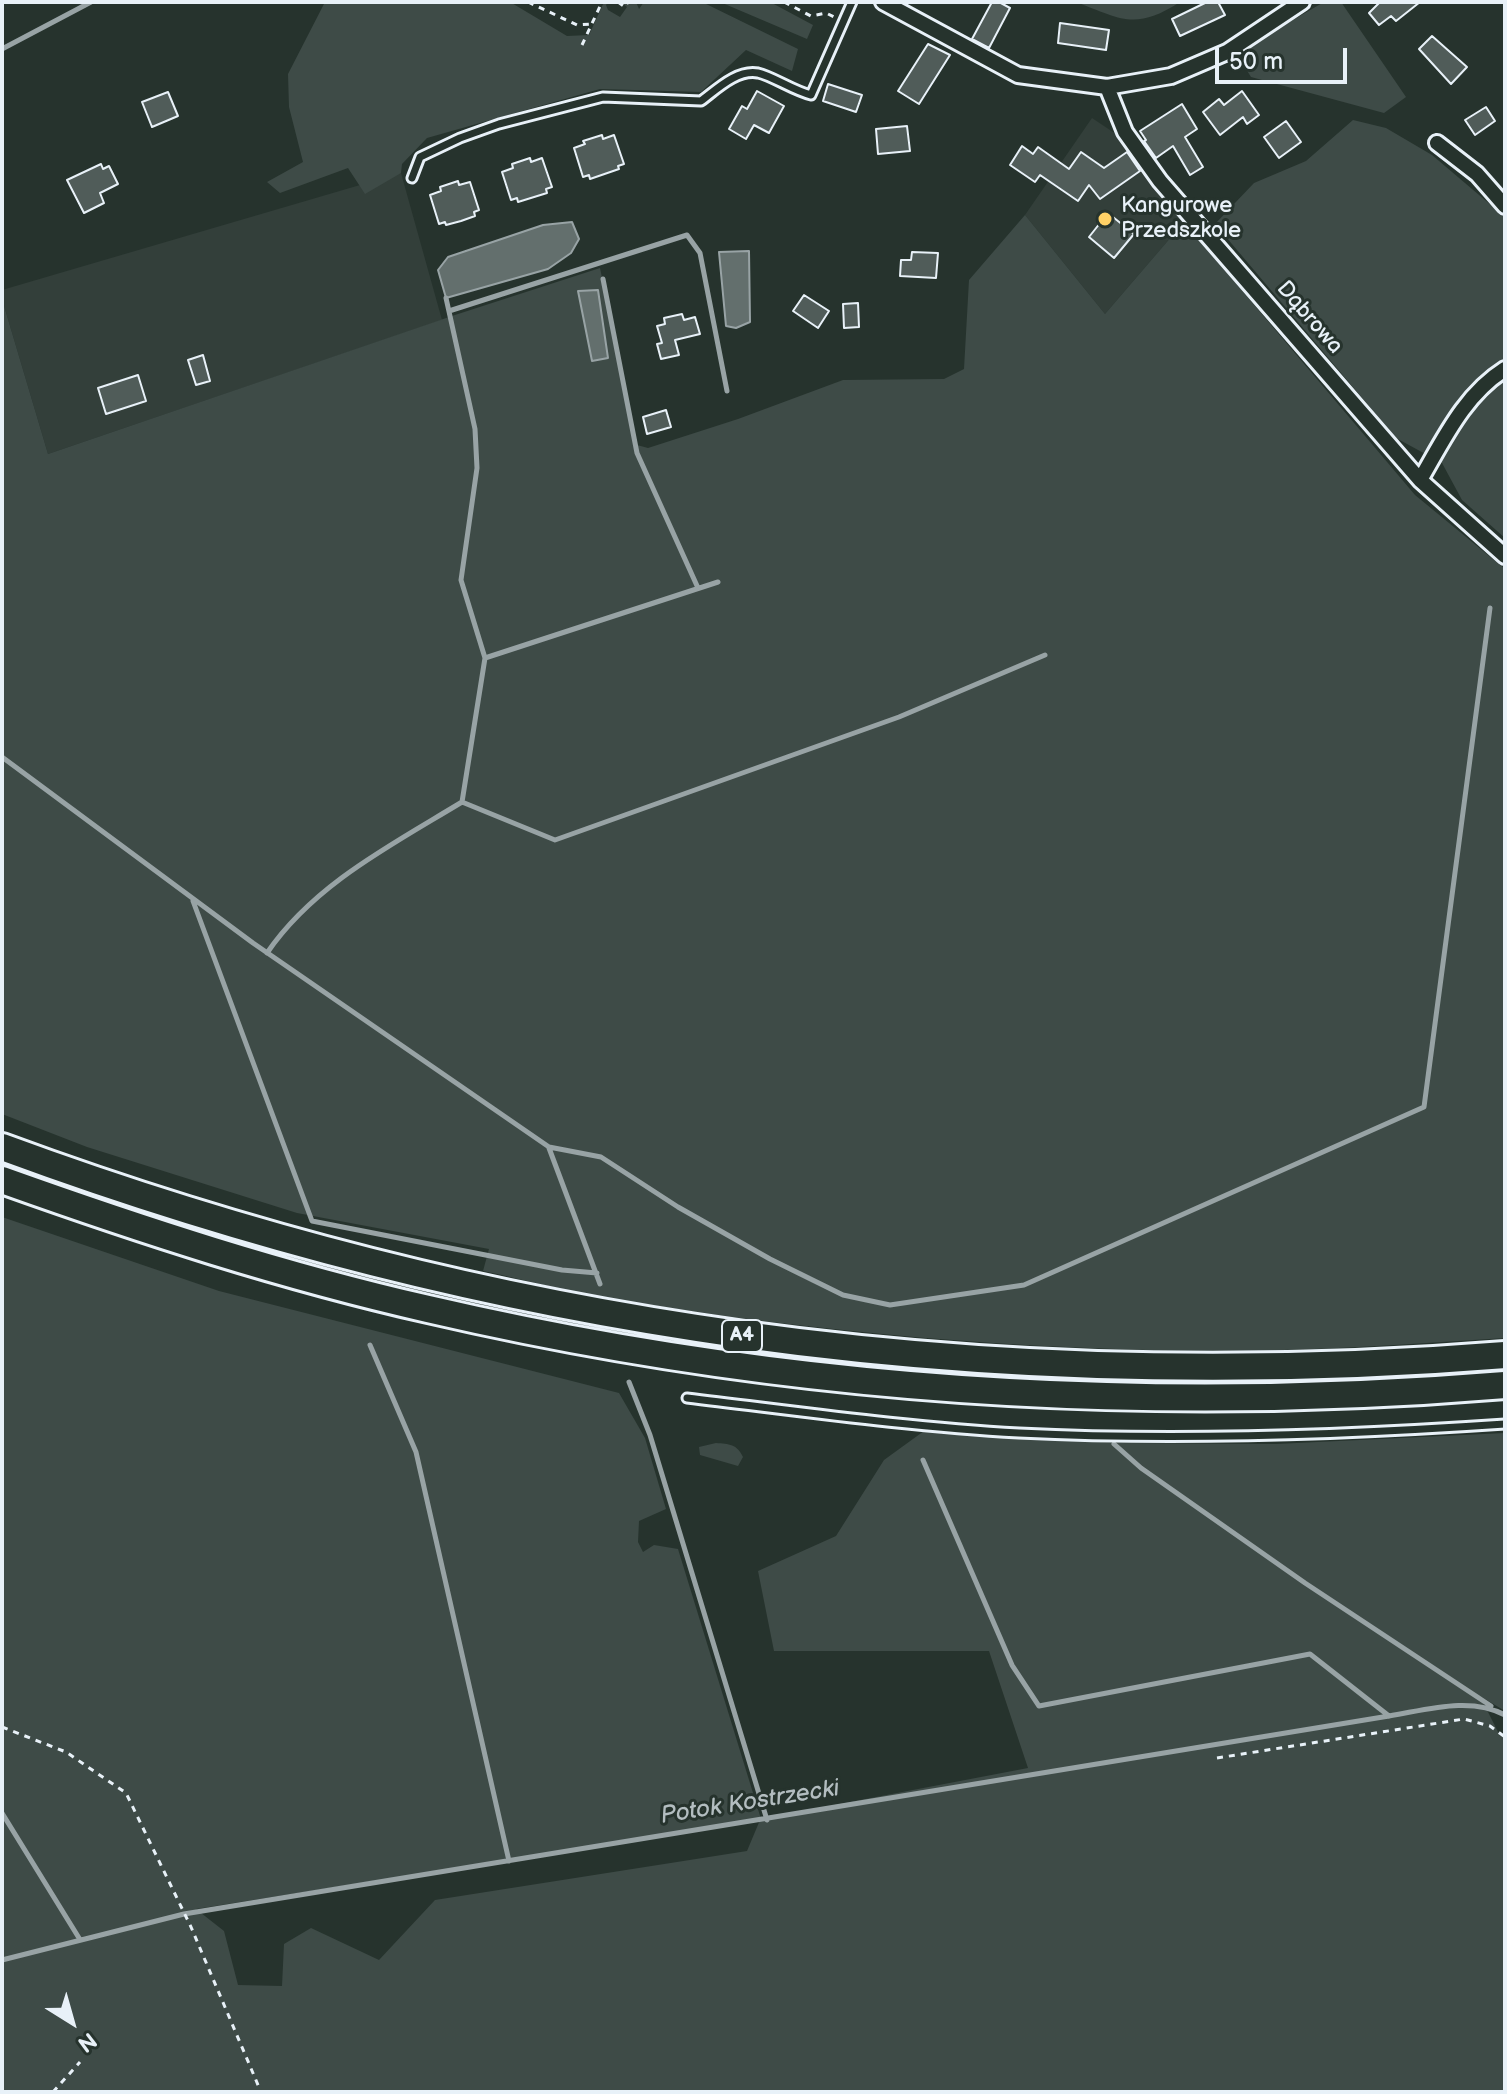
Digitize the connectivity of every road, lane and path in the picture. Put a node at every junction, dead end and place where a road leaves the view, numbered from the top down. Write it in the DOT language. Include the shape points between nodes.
graph roads {
  1 [pos="528,2"];
  2 [pos="602,2"];
  3 [pos="618,2"];
  4 [pos="628,2"];
  5 [pos="784,2"];
  6 [pos="852,2"];
  7 [pos="883,2"];
  8 [pos="1302,2"];
  9 [pos="838,19"];
  10 [pos="592,24"];
  11 [pos="582,45"];
  12 [pos="1107,87"];
  13 [pos="1437,143"];
  14 [pos="412,178"];
  15 [pos="1505,206"];
  16 [pos="1505,369"];
  17 [pos="1420,480"];
  18 [pos="1505,556"];
  19 [pos="2,1147"];
  20 [pos="2,1180"];
  21 [pos="1505,1355"];
  22 [pos="1505,1385"];
  23 [pos="687,1398"];
  24 [pos="1505,1424"];
  25 [pos="2,1727"];
  26 [pos="1505,1737"];
  27 [pos="1217,1758"];
  28 [pos="80,2062"];
  29 [pos="53,2092"];
  30 [pos="261,2092"];
  1 -- 10 [label="path" via="577,25"];
  2 -- 10 [label="path"];
  3 -- 4 [label="path" via="625,7"];
  5 -- 9 [label="path" via="811,16 826,13"];
  6 -- 14 [label="lane" via="811,95 758,73 726,82 701,101 603,97 460,138 420,157"];
  7 -- 12 [label="street" via="1018,75"];
  8 -- 12 [label="street" via="1227,52 1171,76"];
  10 -- 11 [label="path"];
  12 -- 17 [label="street, Dąbrowa" via="1125,132 1160,181"];
  13 -- 15 [label="street" via="1477,174"];
  16 -- 17 [label="street" via="1462,409"];
  17 -- 18 [label="street, Dąbrowa"];
  19 -- 21 [label="highway, A4" via="198,1215 369,1264 562,1307 712,1332 892,1354 1129,1367 1326,1366"];
  20 -- 22 [label="highway, A4" via="186,1243 356,1291 545,1334 745,1367 961,1390 1126,1398 1286,1397"];
  23 -- 24 [label="lane" via="1019,1433 1291,1435"];
  25 -- 30 [label="path" via="66,1752 126,1793 191,1927"];
  26 -- 27 [label="path" via="1490,1726 1464,1719"];
  28 -- 29 [label="path"];
}
